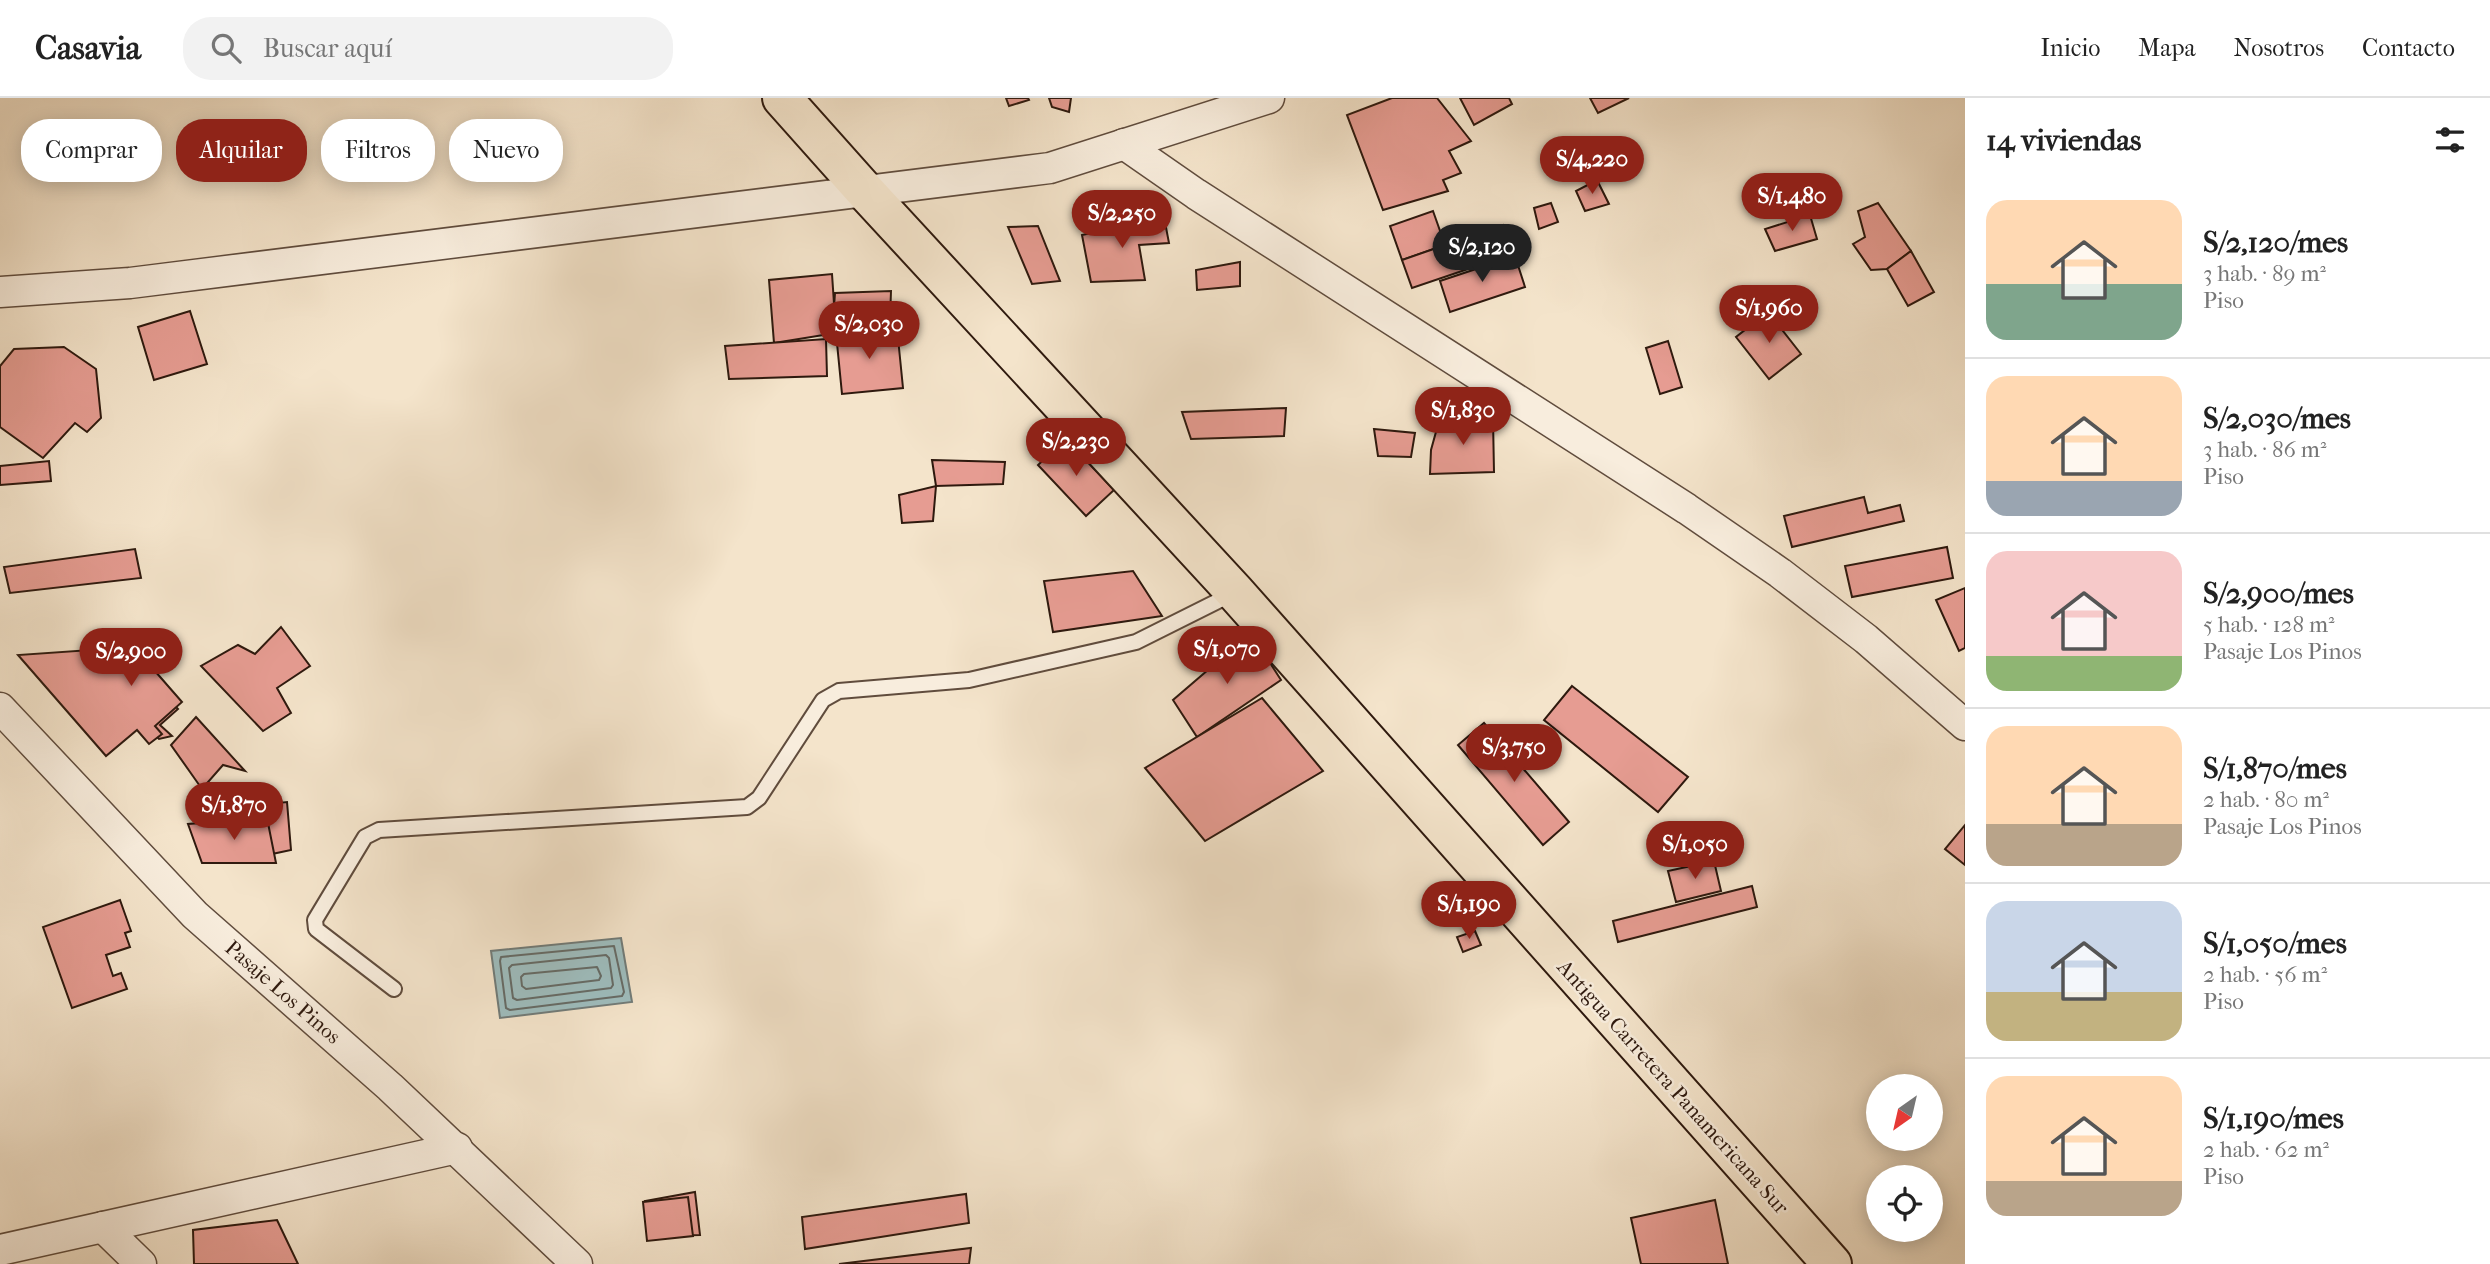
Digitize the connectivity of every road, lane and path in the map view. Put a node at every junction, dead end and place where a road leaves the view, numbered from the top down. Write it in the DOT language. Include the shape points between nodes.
graph roads {
  1 [pos="782,98"];
  2 [pos="1269,98"];
  3 [pos="1220,106"];
  4 [pos="1124,144"];
  5 [pos="864,190"];
  6 [pos="0,292"];
  7 [pos="1235,592"];
  8 [pos="0,708"];
  9 [pos="1965,725"];
  10 [pos="394,989"];
  11 [pos="457,1148"];
  12 [pos="103,1227"];
  13 [pos="0,1250"];
  14 [pos="141,1264"];
  15 [pos="577,1264"];
  16 [pos="1832,1264"];
  1 -- 5 [label="highway, Antigua Carretera Panamericana Sur"];
  2 -- 3 [label="street"];
  3 -- 4 [label="street"];
  4 -- 5 [label="street" via="1050,168"];
  4 -- 9 [label="street" via="1780,573 1866,639"];
  5 -- 6 [label="street" via="130,283"];
  5 -- 7 [label="highway, Antigua Carretera Panamericana Sur"];
  7 -- 10 [label="lane" via="1136,642 969,680 839,691 823,700 759,798 747,807 379,830 365,837 315,920 316,929"];
  7 -- 16 [label="highway, Antigua Carretera Panamericana Sur"];
  8 -- 11 [label="street, Pasaje Los Pinos" via="195,915"];
  11 -- 12 [label="street"];
  11 -- 15 [label="street, Pasaje Los Pinos"];
  12 -- 13 [label="street"];
  12 -- 14 [label="street"];
}
